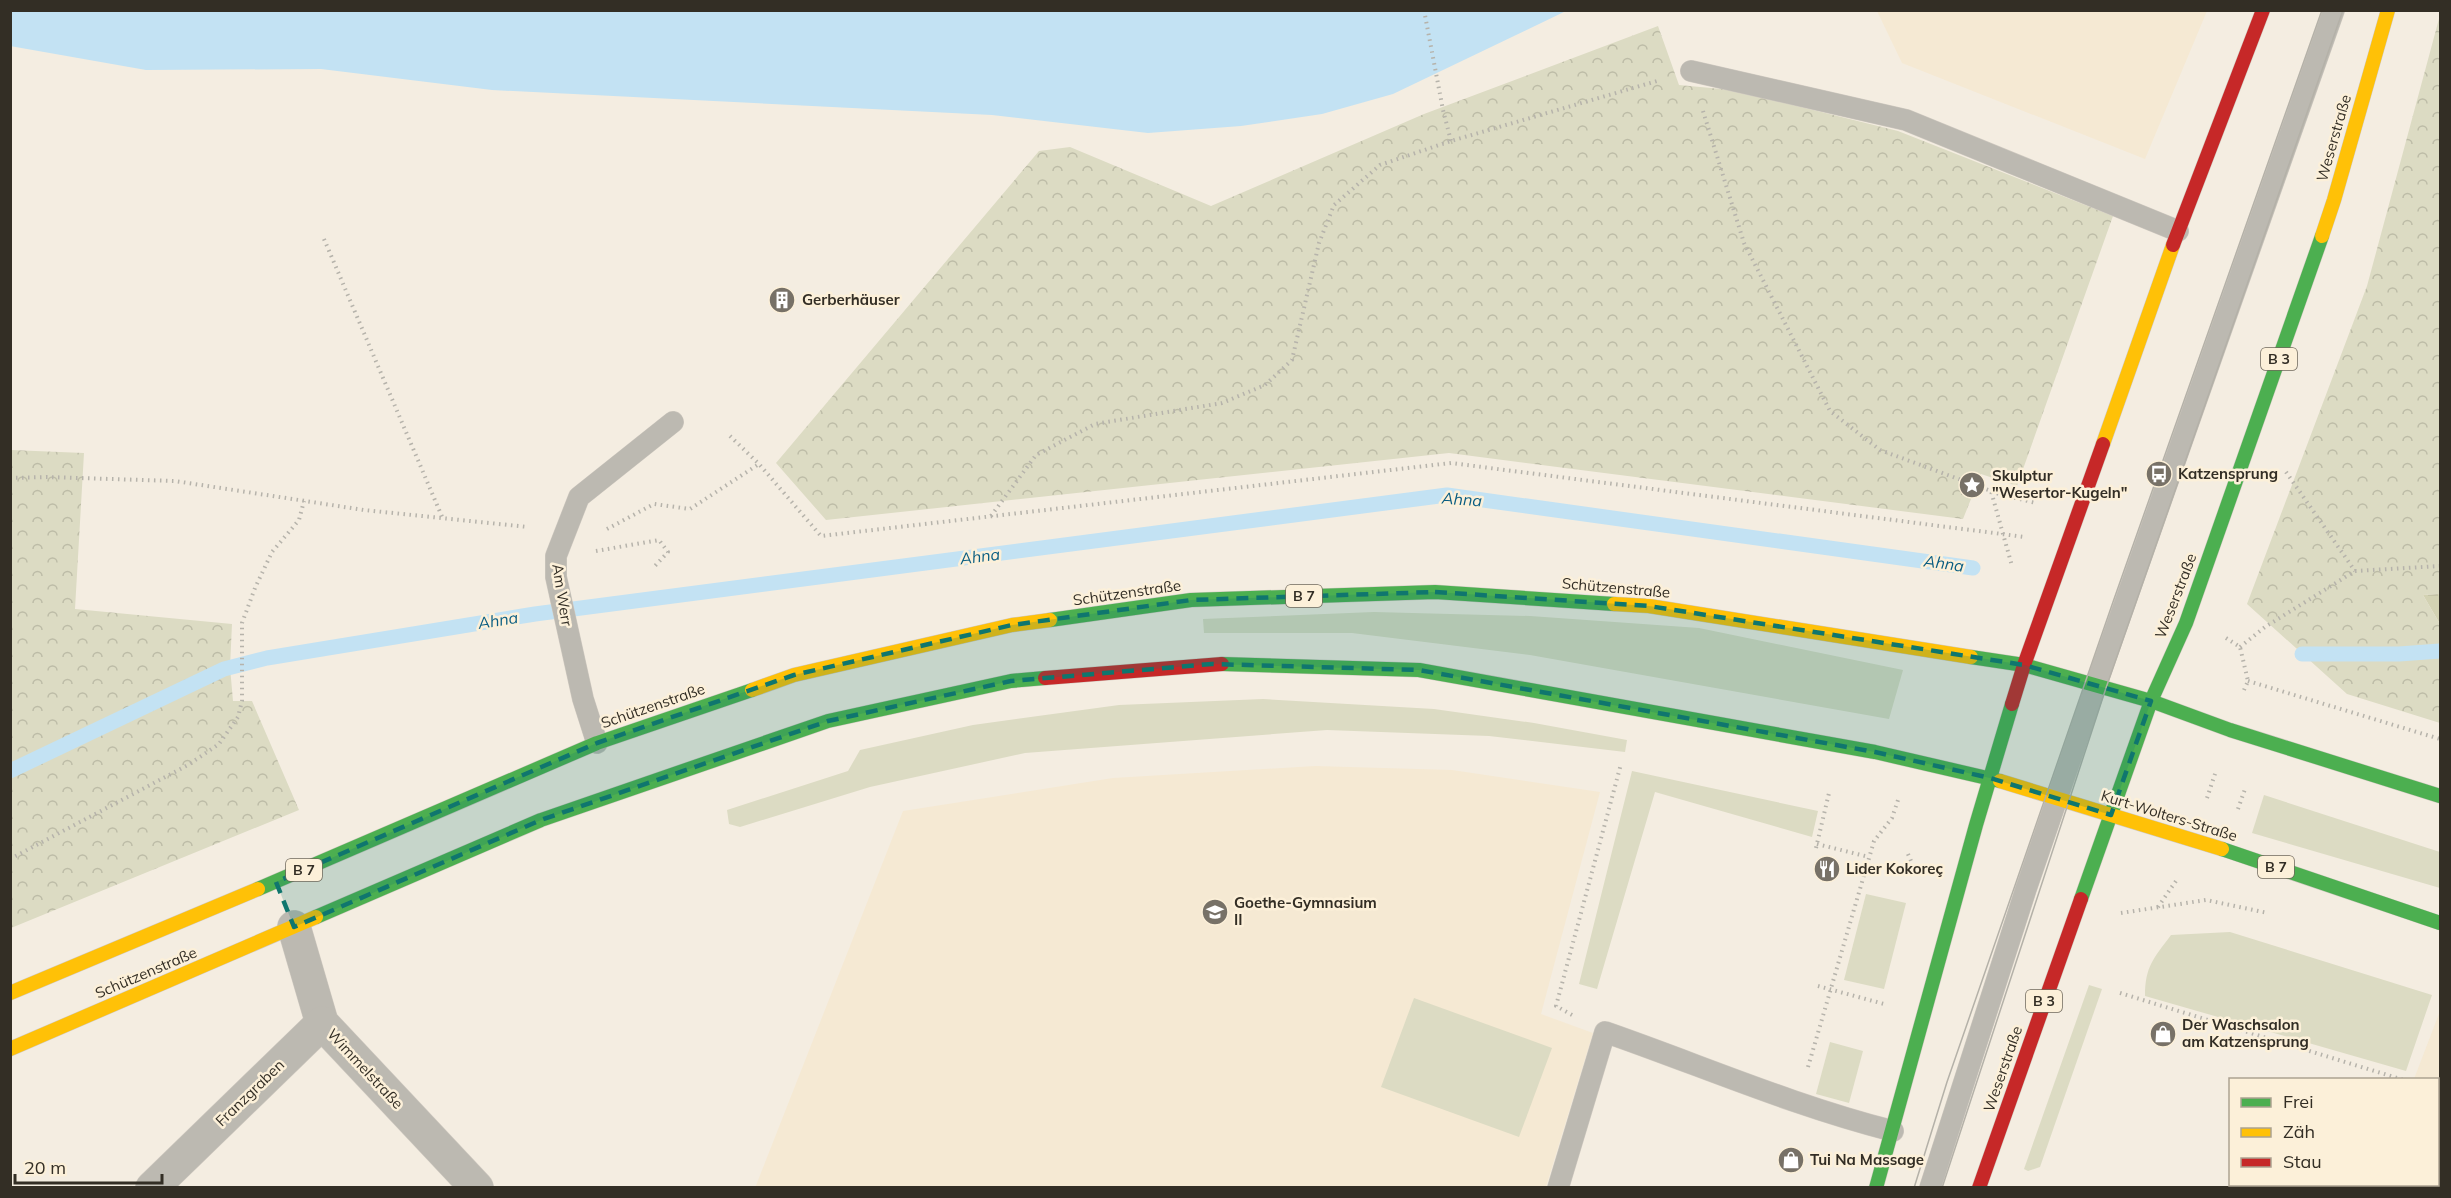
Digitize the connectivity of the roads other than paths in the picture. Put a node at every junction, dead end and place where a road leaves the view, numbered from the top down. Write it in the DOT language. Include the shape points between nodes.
graph roads {
  1 [pos="2263,10"];
  2 [pos="2334,10"];
  3 [pos="2388,10"];
  4 [pos="1691,71"];
  5 [pos="2178,231"];
  6 [pos="673,422"];
  7 [pos="2024,665"];
  8 [pos="2096,685"];
  9 [pos="2151,701"];
  10 [pos="597,742"];
  11 [pos="1990,778"];
  12 [pos="2440,795"];
  13 [pos="2057,798"];
  14 [pos="2111,815"];
  15 [pos="292,921"];
  16 [pos="2440,922"];
  17 [pos="10,993"];
  18 [pos="322,1023"];
  19 [pos="10,1049"];
  20 [pos="1893,1131"];
  21 [pos="152,1187"];
  22 [pos="477,1188"];
  23 [pos="1558,1188"];
  24 [pos="1876,1188"];
  25 [pos="1930,1188"];
  26 [pos="1979,1188"];
  1 -- 5 [label="main road"];
  2 -- 8 [label="lane"];
  3 -- 9 [label="main road, Weserstraße / B 3" via="2334,200 2186,623"];
  4 -- 5 [label="lane" via="1906,120"];
  5 -- 7 [label="main road"];
  6 -- 10 [label="lane, Am Werr" via="579,497 556,556 556,577 578,678"];
  7 -- 8 [label="main road, B 7"];
  7 -- 10 [label="main road, Schützenstraße / B 7" via="1649,606 1435,592 1191,600 1012,625 794,675"];
  7 -- 11 [label="main road"];
  8 -- 9 [label="main road, B 7"];
  8 -- 13 [label="lane"];
  9 -- 12 [label="main road, B 7" via="2230,730"];
  9 -- 14 [label="main road, Weserstraße / B 3"];
  10 -- 17 [label="main road, Schützenstraße / B 7" via="278,888"];
  11 -- 13 [label="main road, Kurt-Wolters-Straße / B 7"];
  11 -- 15 [label="main road, Schützenstraße / B 7" via="1875,752 1419,670 1212,664 1011,681 828,721 541,820"];
  11 -- 20 [label="main road"];
  13 -- 14 [label="main road, Kurt-Wolters-Straße / B 7"];
  13 -- 25 [label="lane"];
  14 -- 16 [label="main road, Kurt-Wolters-Straße / B 7"];
  14 -- 26 [label="main road, Weserstraße / B 3"];
  15 -- 18 [label="street, Wimmelstraße"];
  15 -- 19 [label="main road, Schützenstraße / B 7"];
  18 -- 21 [label="street, Franzgraben"];
  18 -- 22 [label="street, Wimmelstraße"];
  20 -- 23 [label="lane" via="1799,1102 1605,1032"];
  20 -- 24 [label="main road"];
}
